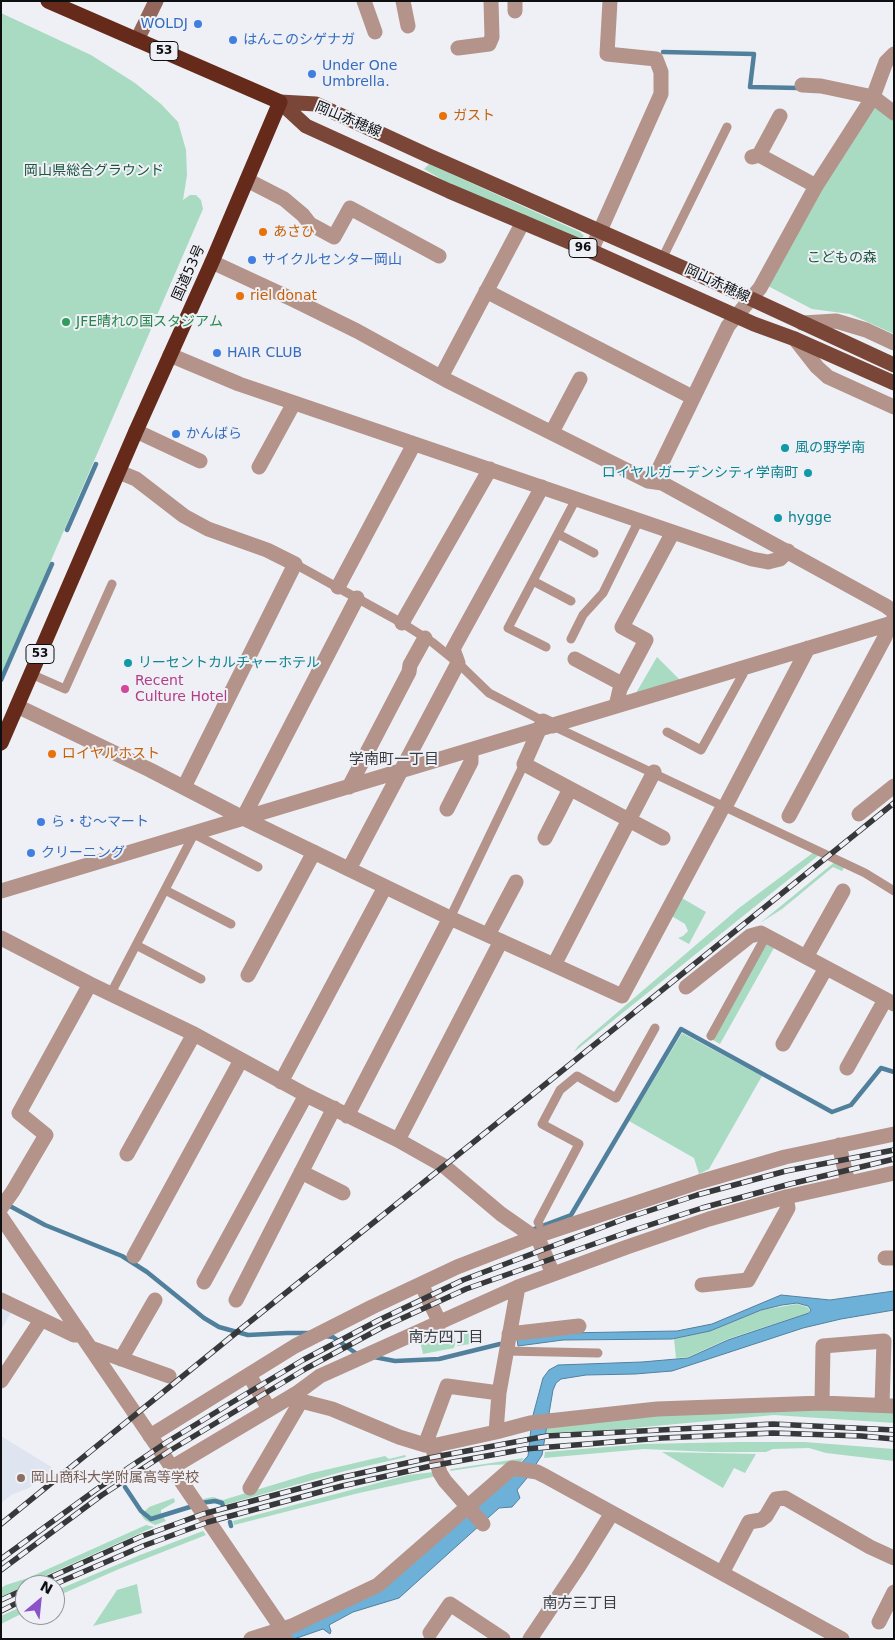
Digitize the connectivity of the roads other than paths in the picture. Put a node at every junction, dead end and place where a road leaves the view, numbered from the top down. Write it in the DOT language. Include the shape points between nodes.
graph roads {
  1 [pos="48,1"];
  2 [pos="156,1"];
  3 [pos="364,1"];
  4 [pos="403,1"];
  5 [pos="491,1"];
  6 [pos="610,1"];
  7 [pos="408,26"];
  8 [pos="376,32"];
  9 [pos="137,40"];
  10 [pos="458,48"];
  11 [pos="894,54"];
  12 [pos="802,86"];
  13 [pos="873,97"];
  14 [pos="280,102"];
  15 [pos="894,113"];
  16 [pos="780,116"];
  17 [pos="727,127"];
  18 [pos="247,180"];
  19 [pos="816,186"];
  20 [pos="523,222"];
  21 [pos="599,230"];
  22 [pos="591,250"];
  23 [pos="439,256"];
  24 [pos="662,259"];
  25 [pos="212,262"];
  26 [pos="486,291"];
  27 [pos="752,300"];
  28 [pos="737,316"];
  29 [pos="802,323"];
  30 [pos="795,339"];
  31 [pos="894,343"];
  32 [pos="170,355"];
  33 [pos="894,365"];
  34 [pos="441,377"];
  35 [pos="580,379"];
  36 [pos="894,383"];
  37 [pos="692,397"];
  38 [pos="294,403"];
  39 [pos="894,407"];
  40 [pos="136,431"];
  41 [pos="552,432"];
  42 [pos="414,444"];
  43 [pos="200,461"];
  44 [pos="259,467"];
  45 [pos="490,469"];
  46 [pos="119,472"];
  47 [pos="653,481"];
  48 [pos="542,487"];
  49 [pos="576,499"];
  50 [pos="639,520"];
  51 [pos="673,532"];
  52 [pos="558,534"];
  53 [pos="788,551"];
  54 [pos="594,553"];
  55 [pos="295,564"];
  56 [pos="533,581"];
  57 [pos="112,584"];
  58 [pos="338,587"];
  59 [pos="357,598"];
  60 [pos="571,601"];
  61 [pos="892,619"];
  62 [pos="402,623"];
  63 [pos="425,638"];
  64 [pos="571,639"];
  65 [pos="546,648"];
  66 [pos="808,648"];
  67 [pos="575,658"];
  68 [pos="458,664"];
  69 [pos="741,668"];
  70 [pos="31,674"];
  71 [pos="622,684"];
  72 [pos="17,706"];
  73 [pos="616,706"];
  74 [pos="545,726"];
  75 [pos="667,732"];
  76 [pos="1,743"];
  77 [pos="471,750"];
  78 [pos="524,764"];
  79 [pos="401,771"];
  80 [pos="654,772"];
  81 [pos="894,786"];
  82 [pos="184,787"];
  83 [pos="349,787"];
  84 [pos="570,789"];
  85 [pos="725,805"];
  86 [pos="447,809"];
  87 [pos="859,814"];
  88 [pos="789,816"];
  89 [pos="243,818"];
  90 [pos="630,820"];
  91 [pos="194,834"];
  92 [pos="545,838"];
  93 [pos="663,838"];
  94 [pos="314,852"];
  95 [pos="258,866"];
  96 [pos="350,869"];
  97 [pos="516,882"];
  98 [pos="385,886"];
  99 [pos="165,890"];
  100 [pos="843,890"];
  101 [pos="1,891"];
  102 [pos="894,891"];
  103 [pos="450,918"];
  104 [pos="231,924"];
  105 [pos="766,936"];
  106 [pos="1,938"];
  107 [pos="495,938"];
  108 [pos="136,945"];
  109 [pos="806,957"];
  110 [pos="554,965"];
  111 [pos="826,968"];
  112 [pos="248,975"];
  113 [pos="201,979"];
  114 [pos="90,984"];
  115 [pos="686,987"];
  116 [pos="111,993"];
  117 [pos="889,1002"];
  118 [pos="655,1028"];
  119 [pos="711,1036"];
  120 [pos="192,1038"];
  121 [pos="783,1044"];
  122 [pos="239,1064"];
  123 [pos="847,1068"];
  124 [pos="281,1082"];
  125 [pos="304,1099"];
  126 [pos="336,1113"];
  127 [pos="894,1134"];
  128 [pos="398,1140"];
  129 [pos="839,1145"];
  130 [pos="127,1154"];
  131 [pos="301,1172"];
  132 [pos="894,1173"];
  133 [pos="848,1183"];
  134 [pos="343,1193"];
  135 [pos="786,1197"];
  136 [pos="1,1208"];
  137 [pos="1,1217"];
  138 [pos="536,1232"];
  139 [pos="134,1256"];
  140 [pos="553,1274"];
  141 [pos="204,1282"];
  142 [pos="421,1284"];
  143 [pos="702,1285"];
  144 [pos="518,1288"];
  145 [pos="1,1300"];
  146 [pos="155,1300"];
  147 [pos="236,1300"];
  148 [pos="41,1320"];
  149 [pos="440,1322"];
  150 [pos="578,1326"];
  151 [pos="509,1334"];
  152 [pos="82,1336"];
  153 [pos="91,1348"];
  154 [pos="506,1351"];
  155 [pos="598,1353"];
  156 [pos="121,1359"];
  157 [pos="250,1375"];
  158 [pos="169,1376"];
  159 [pos="1,1381"];
  160 [pos="499,1393"];
  161 [pos="299,1397"];
  162 [pos="822,1403"];
  163 [pos="888,1406"];
  164 [pos="269,1409"];
  165 [pos="496,1432"];
  166 [pos="150,1436"];
  167 [pos="429,1446"];
  168 [pos="172,1468"];
  169 [pos="250,1488"];
  170 [pos="468,1509"];
  171 [pos="612,1513"];
  172 [pos="482,1524"];
  173 [pos="894,1558"];
  174 [pos="722,1573"];
  175 [pos="894,1592"];
  176 [pos="880,1622"];
  177 [pos="283,1633"];
  178 [pos="430,1633"];
  179 [pos="836,1638"];
  180 [pos="251,1639"];
  181 [pos="504,1639"];
  182 [pos="530,1639"];
  1 -- 9 [label="highway, 53"];
  2 -- 9 [label="street"];
  3 -- 8 [label="street"];
  4 -- 7 [label="street"];
  5 -- 10 [label="street" via="490,51"];
  6 -- 21 [label="street" via="607,54 656,59 661,72 661,94"];
  9 -- 14 [label="highway, 53"];
  11 -- 13 [label="street" via="886,62"];
  12 -- 13 [label="street"];
  13 -- 15 [label="street"];
  13 -- 19 [label="street"];
  14 -- 18 [label="highway, 国道53号 / 53"];
  14 -- 20 [label="main road, 岡山赤穂線 / 96" via="306,126"];
  14 -- 21 [label="main road, 岡山赤穂線 / 96" via="316,104"];
  16 -- 19 [label="street" via="756,156"];
  17 -- 24 [label="lane"];
  18 -- 23 [label="street" via="284,199 310,224 334,237 350,208"];
  18 -- 25 [label="highway, 国道53号 / 53"];
  19 -- 27 [label="street"];
  20 -- 22 [label="main road, 岡山赤穂線 / 96"];
  20 -- 26 [label="street"];
  21 -- 22 [label="street"];
  21 -- 24 [label="main road, 岡山赤穂線 / 96"];
  22 -- 28 [label="main road, 岡山赤穂線 / 96"];
  24 -- 27 [label="main road, 岡山赤穂線 / 96"];
  25 -- 32 [label="highway, 国道53号 / 53"];
  25 -- 34 [label="street" via="357,331"];
  26 -- 34 [label="street"];
  26 -- 37 [label="street"];
  27 -- 28 [label="street"];
  27 -- 29 [label="main road, 岡山赤穂線 / 96"];
  28 -- 30 [label="main road, 岡山赤穂線 / 96"];
  28 -- 37 [label="street" via="728,326"];
  29 -- 31 [label="street" via="836,321"];
  29 -- 33 [label="main road, 岡山赤穂線 / 96"];
  30 -- 36 [label="main road, 岡山赤穂線 / 96"];
  30 -- 39 [label="street" via="828,377"];
  32 -- 38 [label="street"];
  32 -- 40 [label="highway, 国道53号 / 53"];
  34 -- 41 [label="street"];
  35 -- 41 [label="street"];
  37 -- 47 [label="street"];
  38 -- 42 [label="street"];
  38 -- 44 [label="street"];
  40 -- 43 [label="street"];
  40 -- 46 [label="highway, 国道53号 / 53"];
  41 -- 47 [label="street"];
  42 -- 45 [label="street"];
  42 -- 58 [label="street"];
  45 -- 48 [label="street"];
  45 -- 62 [label="street"];
  46 -- 55 [label="street" via="136,479 208,530 267,550"];
  46 -- 70 [label="highway, 国道53号 / 53"];
  47 -- 53 [label="street"];
  48 -- 49 [label="street"];
  48 -- 68 [label="street" via="453,649"];
  49 -- 50 [label="street"];
  49 -- 52 [label="lane"];
  50 -- 51 [label="street"];
  50 -- 64 [label="lane" via="603,593 583,614"];
  51 -- 53 [label="street" via="768,562 780,559"];
  51 -- 71 [label="street" via="622,627 646,640"];
  52 -- 54 [label="lane"];
  52 -- 56 [label="lane"];
  53 -- 61 [label="street" via="886,606"];
  55 -- 58 [label="lane"];
  55 -- 82 [label="street"];
  56 -- 60 [label="lane"];
  56 -- 65 [label="lane" via="508,628"];
  57 -- 70 [label="lane" via="65,689"];
  58 -- 59 [label="lane"];
  59 -- 62 [label="lane"];
  59 -- 89 [label="street"];
  61 -- 66 [label="street"];
  61 -- 88 [label="street"];
  62 -- 63 [label="lane"];
  63 -- 68 [label="lane"];
  63 -- 83 [label="street"];
  66 -- 69 [label="street"];
  66 -- 85 [label="street"];
  67 -- 71 [label="street"];
  68 -- 74 [label="lane" via="489,693"];
  68 -- 79 [label="street"];
  69 -- 73 [label="street"];
  69 -- 75 [label="lane" via="743,674 701,750"];
  70 -- 72 [label="highway, 国道53号 / 53"];
  71 -- 73 [label="street"];
  72 -- 76 [label="highway, 国道53号 / 53"];
  72 -- 82 [label="street"];
  73 -- 74 [label="street"];
  74 -- 77 [label="street"];
  74 -- 78 [label="street"];
  74 -- 80 [label="lane"];
  77 -- 79 [label="street"];
  77 -- 86 [label="street" via="471,762"];
  78 -- 84 [label="street"];
  78 -- 103 [label="lane"];
  79 -- 83 [label="street"];
  79 -- 96 [label="street"];
  80 -- 85 [label="lane"];
  80 -- 90 [label="street"];
  81 -- 87 [label="street"];
  82 -- 89 [label="street"];
  83 -- 89 [label="street"];
  84 -- 90 [label="street"];
  84 -- 92 [label="street"];
  85 -- 102 [label="lane" via="865,873"];
  85 -- 110 [label="street" via="692,852 622,996"];
  89 -- 91 [label="street"];
  89 -- 94 [label="street"];
  90 -- 93 [label="street"];
  90 -- 110 [label="street"];
  91 -- 95 [label="lane"];
  91 -- 99 [label="lane"];
  91 -- 101 [label="street"];
  94 -- 96 [label="street"];
  94 -- 112 [label="street"];
  96 -- 98 [label="street"];
  97 -- 107 [label="street"];
  98 -- 103 [label="street"];
  98 -- 124 [label="street"];
  99 -- 104 [label="lane"];
  99 -- 108 [label="lane"];
  100 -- 109 [label="street"];
  103 -- 107 [label="street"];
  103 -- 126 [label="street"];
  105 -- 109 [label="street"];
  105 -- 115 [label="street" via="761,933 750,936"];
  105 -- 119 [label="lane"];
  106 -- 114 [label="street"];
  107 -- 110 [label="street"];
  107 -- 128 [label="street"];
  108 -- 113 [label="lane"];
  108 -- 116 [label="lane"];
  109 -- 111 [label="street"];
  111 -- 117 [label="street"];
  111 -- 121 [label="street"];
  114 -- 116 [label="street"];
  114 -- 136 [label="street" via="19,1113 46,1135"];
  116 -- 120 [label="street"];
  117 -- 123 [label="street"];
  118 -- 138 [label="lane" via="616,1098 577,1076 560,1090 542,1124 579,1144 538,1222"];
  120 -- 122 [label="street"];
  120 -- 130 [label="street"];
  122 -- 124 [label="street"];
  122 -- 139 [label="street"];
  124 -- 125 [label="street"];
  125 -- 126 [label="street"];
  125 -- 141 [label="street"];
  126 -- 128 [label="street"];
  126 -- 131 [label="street"];
  127 -- 129 [label="street"];
  128 -- 138 [label="street" via="444,1166 501,1214"];
  129 -- 133 [label="street"];
  129 -- 138 [label="street" via="785,1157"];
  131 -- 134 [label="street"];
  131 -- 147 [label="street"];
  132 -- 133 [label="street"];
  133 -- 135 [label="street"];
  135 -- 140 [label="street" via="709,1219"];
  135 -- 143 [label="street" via="788,1208 748,1280"];
  137 -- 152 [label="street"];
  138 -- 140 [label="street"];
  138 -- 142 [label="street"];
  140 -- 144 [label="street"];
  142 -- 149 [label="street"];
  142 -- 157 [label="street" via="318,1335"];
  144 -- 149 [label="street"];
  144 -- 151 [label="street"];
  145 -- 148 [label="street"];
  146 -- 156 [label="street"];
  148 -- 152 [label="street"];
  148 -- 159 [label="street"];
  149 -- 161 [label="street" via="320,1376"];
  150 -- 151 [label="street"];
  151 -- 154 [label="street"];
  152 -- 153 [label="street"];
  153 -- 156 [label="street"];
  153 -- 166 [label="street"];
  154 -- 155 [label="lane"];
  154 -- 160 [label="street"];
  156 -- 158 [label="street"];
  157 -- 164 [label="street"];
  157 -- 166 [label="street"];
  160 -- 165 [label="street"];
  160 -- 167 [label="street" via="447,1386"];
  161 -- 164 [label="street"];
  161 -- 167 [label="street"];
  161 -- 169 [label="street"];
  162 -- 163 [label="street"];
  162 -- 163 [label="street" via="823,1346 884,1341"];
  162 -- 165 [label="street" via="657,1409 549,1420"];
  164 -- 168 [label="street"];
  165 -- 167 [label="street"];
  166 -- 168 [label="street"];
  167 -- 170 [label="street" via="440,1474"];
  168 -- 177 [label="street"];
  170 -- 171 [label="street" via="514,1468 545,1476"];
  170 -- 172 [label="street"];
  170 -- 177 [label="street" via="378,1585"];
  171 -- 174 [label="street"];
  171 -- 182 [label="street"];
  173 -- 174 [label="street" via="785,1498 776,1499 761,1520 749,1522"];
  174 -- 179 [label="street"];
  175 -- 176 [label="street"];
  177 -- 180 [label="street"];
  178 -- 181 [label="street" via="450,1604"];
}
